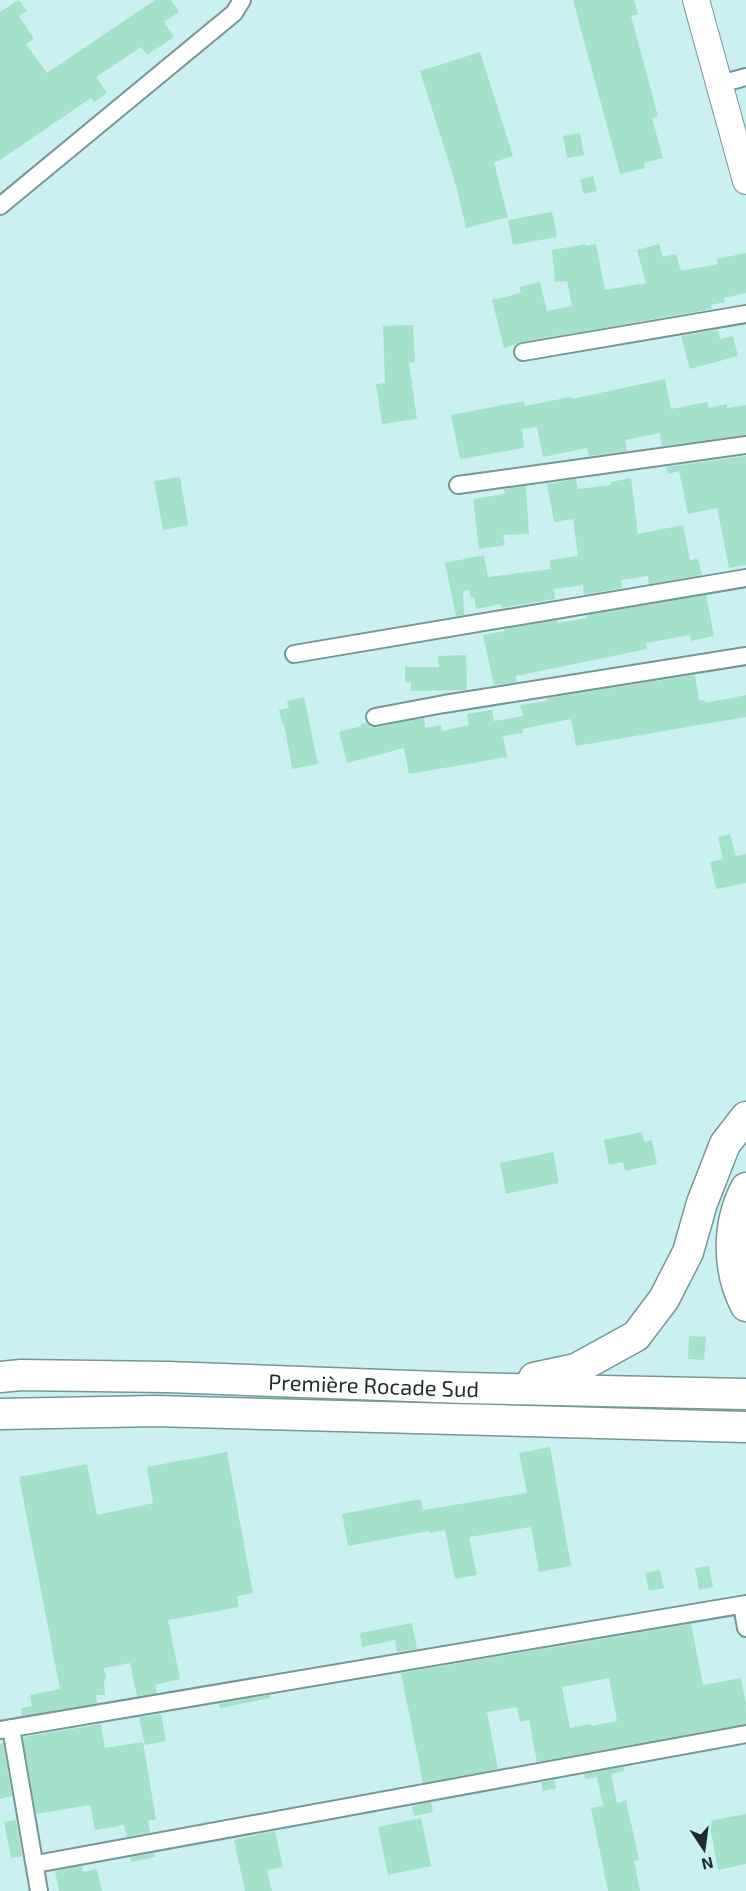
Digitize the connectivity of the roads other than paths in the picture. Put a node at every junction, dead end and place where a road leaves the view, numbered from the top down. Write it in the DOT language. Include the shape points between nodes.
graph roads {
  1 [pos="242,0"];
  2 [pos="696,0"];
  3 [pos="746,77"];
  4 [pos="720,84"];
  5 [pos="746,181"];
  6 [pos="0,206"];
  7 [pos="746,314"];
  8 [pos="523,352"];
  9 [pos="746,445"];
  10 [pos="458,485"];
  11 [pos="746,578"];
  12 [pos="294,654"];
  13 [pos="746,656"];
  14 [pos="375,717"];
  15 [pos="746,1117"];
  16 [pos="746,1188"];
  17 [pos="746,1306"];
  18 [pos="0,1377"];
  19 [pos="464,1388"];
  20 [pos="746,1394"];
  21 [pos="0,1414"];
  22 [pos="746,1427"];
  23 [pos="744,1604"];
  24 [pos="746,1628"];
  25 [pos="6,1729"];
  26 [pos="746,1734"];
  27 [pos="36,1864"];
  28 [pos="39,1891"];
  1 -- 6 [label="street" via="234,13"];
  2 -- 4 [label="main road"];
  3 -- 4 [label="street"];
  4 -- 5 [label="main road"];
  7 -- 8 [label="street"];
  9 -- 10 [label="street"];
  11 -- 12 [label="street"];
  13 -- 14 [label="street"];
  15 -- 19 [label="highway" via="725,1144 688,1252 664,1299 636,1336 576,1369"];
  16 -- 17 [label="highway" via="738,1204 731,1242 738,1290"];
  18 -- 19 [label="highway, Première Rocade Sud" via="156,1377"];
  19 -- 20 [label="highway, Première Rocade Sud"];
  21 -- 22 [label="highway, Première Rocade Sud" via="167,1412"];
  23 -- 24 [label="street"];
  23 -- 25 [label="street"];
  25 -- 27 [label="street"];
  26 -- 27 [label="street"];
  27 -- 28 [label="street"];
}
